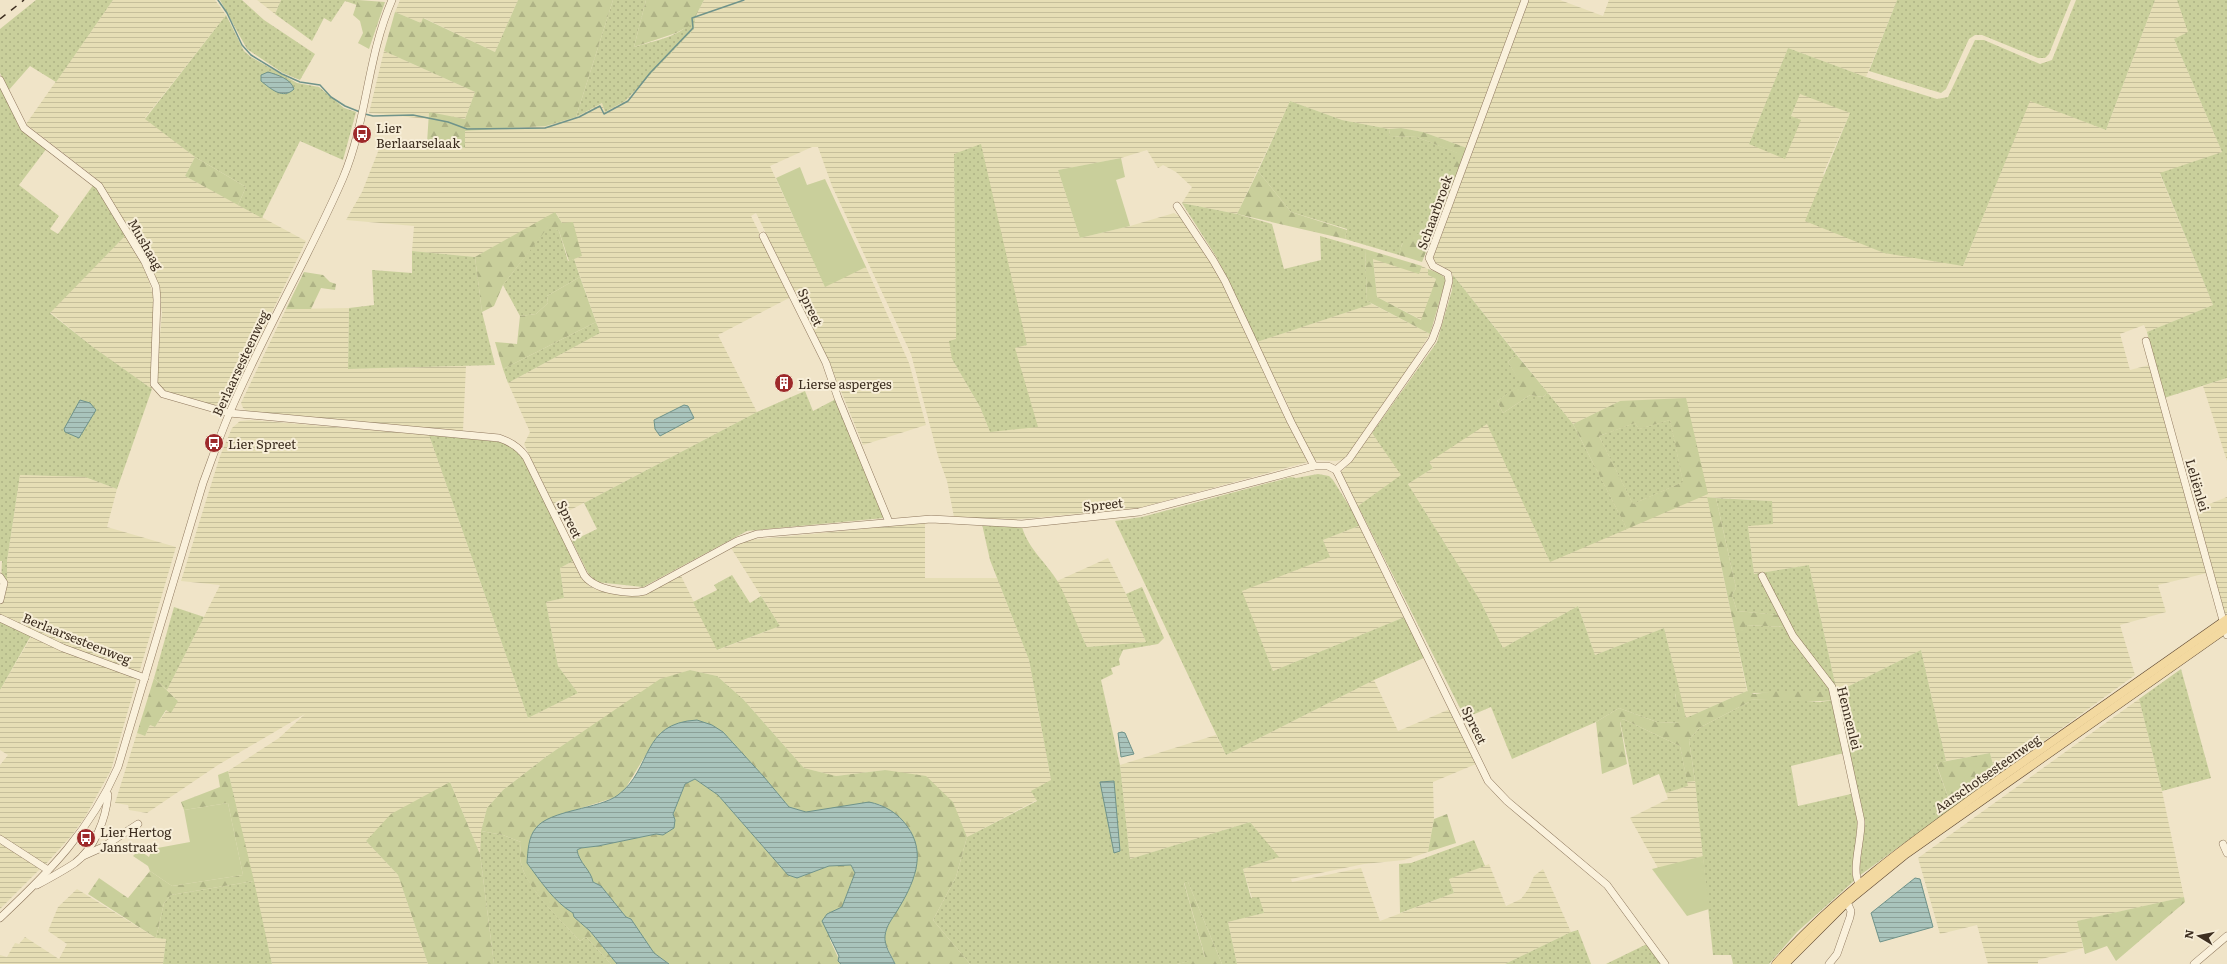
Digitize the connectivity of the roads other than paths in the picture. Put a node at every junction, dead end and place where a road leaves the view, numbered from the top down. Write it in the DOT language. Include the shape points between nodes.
graph roads {
  1 [pos="392,0"];
  2 [pos="1525,0"];
  3 [pos="0,80"];
  4 [pos="1177,206"];
  5 [pos="763,236"];
  6 [pos="2146,341"];
  7 [pos="229,413"];
  8 [pos="1314,466"];
  9 [pos="1336,470"];
  10 [pos="889,522"];
  11 [pos="1762,576"];
  12 [pos="0,577"];
  13 [pos="0,600"];
  14 [pos="0,618"];
  15 [pos="2226,626"];
  16 [pos="145,678"];
  17 [pos="107,791"];
  18 [pos="138,824"];
  19 [pos="0,839"];
  20 [pos="2223,844"];
  21 [pos="2227,853"];
  22 [pos="83,856"];
  23 [pos="48,870"];
  24 [pos="1859,883"];
  25 [pos="27,892"];
  26 [pos="1847,902"];
  27 [pos="0,918"];
  28 [pos="2227,936"];
  29 [pos="1665,964"];
  30 [pos="1776,964"];
  31 [pos="1785,964"];
  32 [pos="1829,964"];
  33 [pos="2194,964"];
  1 -- 7 [label="street, Berlaarsesteenweg" via="376,49 362,113 344,176"];
  2 -- 9 [label="street, Schaarbroek" via="1429,258 1434,266 1448,274 1449,281 1435,332 1422,356 1349,459"];
  3 -- 7 [label="street, Mushaag" via="24,128 100,186 145,262 156,288 156,388 162,394"];
  4 -- 8 [label="street" via="1225,280"];
  5 -- 10 [label="street, Spreet" via="826,363"];
  6 -- 15 [label="street, Leliënlei"];
  7 -- 10 [label="street, Spreet" via="500,438 511,442 526,457 587,580 597,586 630,592 645,591 746,537"];
  7 -- 16 [label="street, Berlaarsesteenweg" via="203,483"];
  8 -- 9 [label="street, Spreet" via="1328,466"];
  8 -- 10 [label="street, Spreet" via="1139,512 1022,524 942,518"];
  9 -- 29 [label="street, Spreet" via="1488,781 1507,801 1607,885"];
  11 -- 24 [label="street, Hennenlei" via="1793,636 1832,687 1861,821 1856,876"];
  12 -- 13 [label="street" via="4,582"];
  14 -- 16 [label="street, Berlaarsesteenweg" via="63,648"];
  15 -- 24 [label="main road, Aarschotsesteenweg" via="1939,822"];
  15 -- 26 [label="main road, Aarschotsesteenweg" via="1912,850"];
  16 -- 17 [label="street, Berlaarsesteenweg" via="123,753"];
  17 -- 22 [label="street, Berlaarsesteenweg" via="101,826"];
  17 -- 23 [label="street, Berlaarsesteenweg" via="78,838"];
  18 -- 22 [label="street, Berlaarsesteenweg" via="103,847"];
  19 -- 23 [label="street"];
  20 -- 21 [label="street"];
  22 -- 25 [label="street, Berlaarsesteenweg"];
  23 -- 25 [label="street, Berlaarsesteenweg"];
  24 -- 30 [label="main road, Aarschotsesteenweg" via="1809,928"];
  25 -- 27 [label="street, Berlaarsesteenweg"];
  26 -- 31 [label="main road, Aarschotsesteenweg"];
  26 -- 32 [label="street" via="1851,911 1850,917 1838,954"];
  28 -- 33 [label="street"];
}
